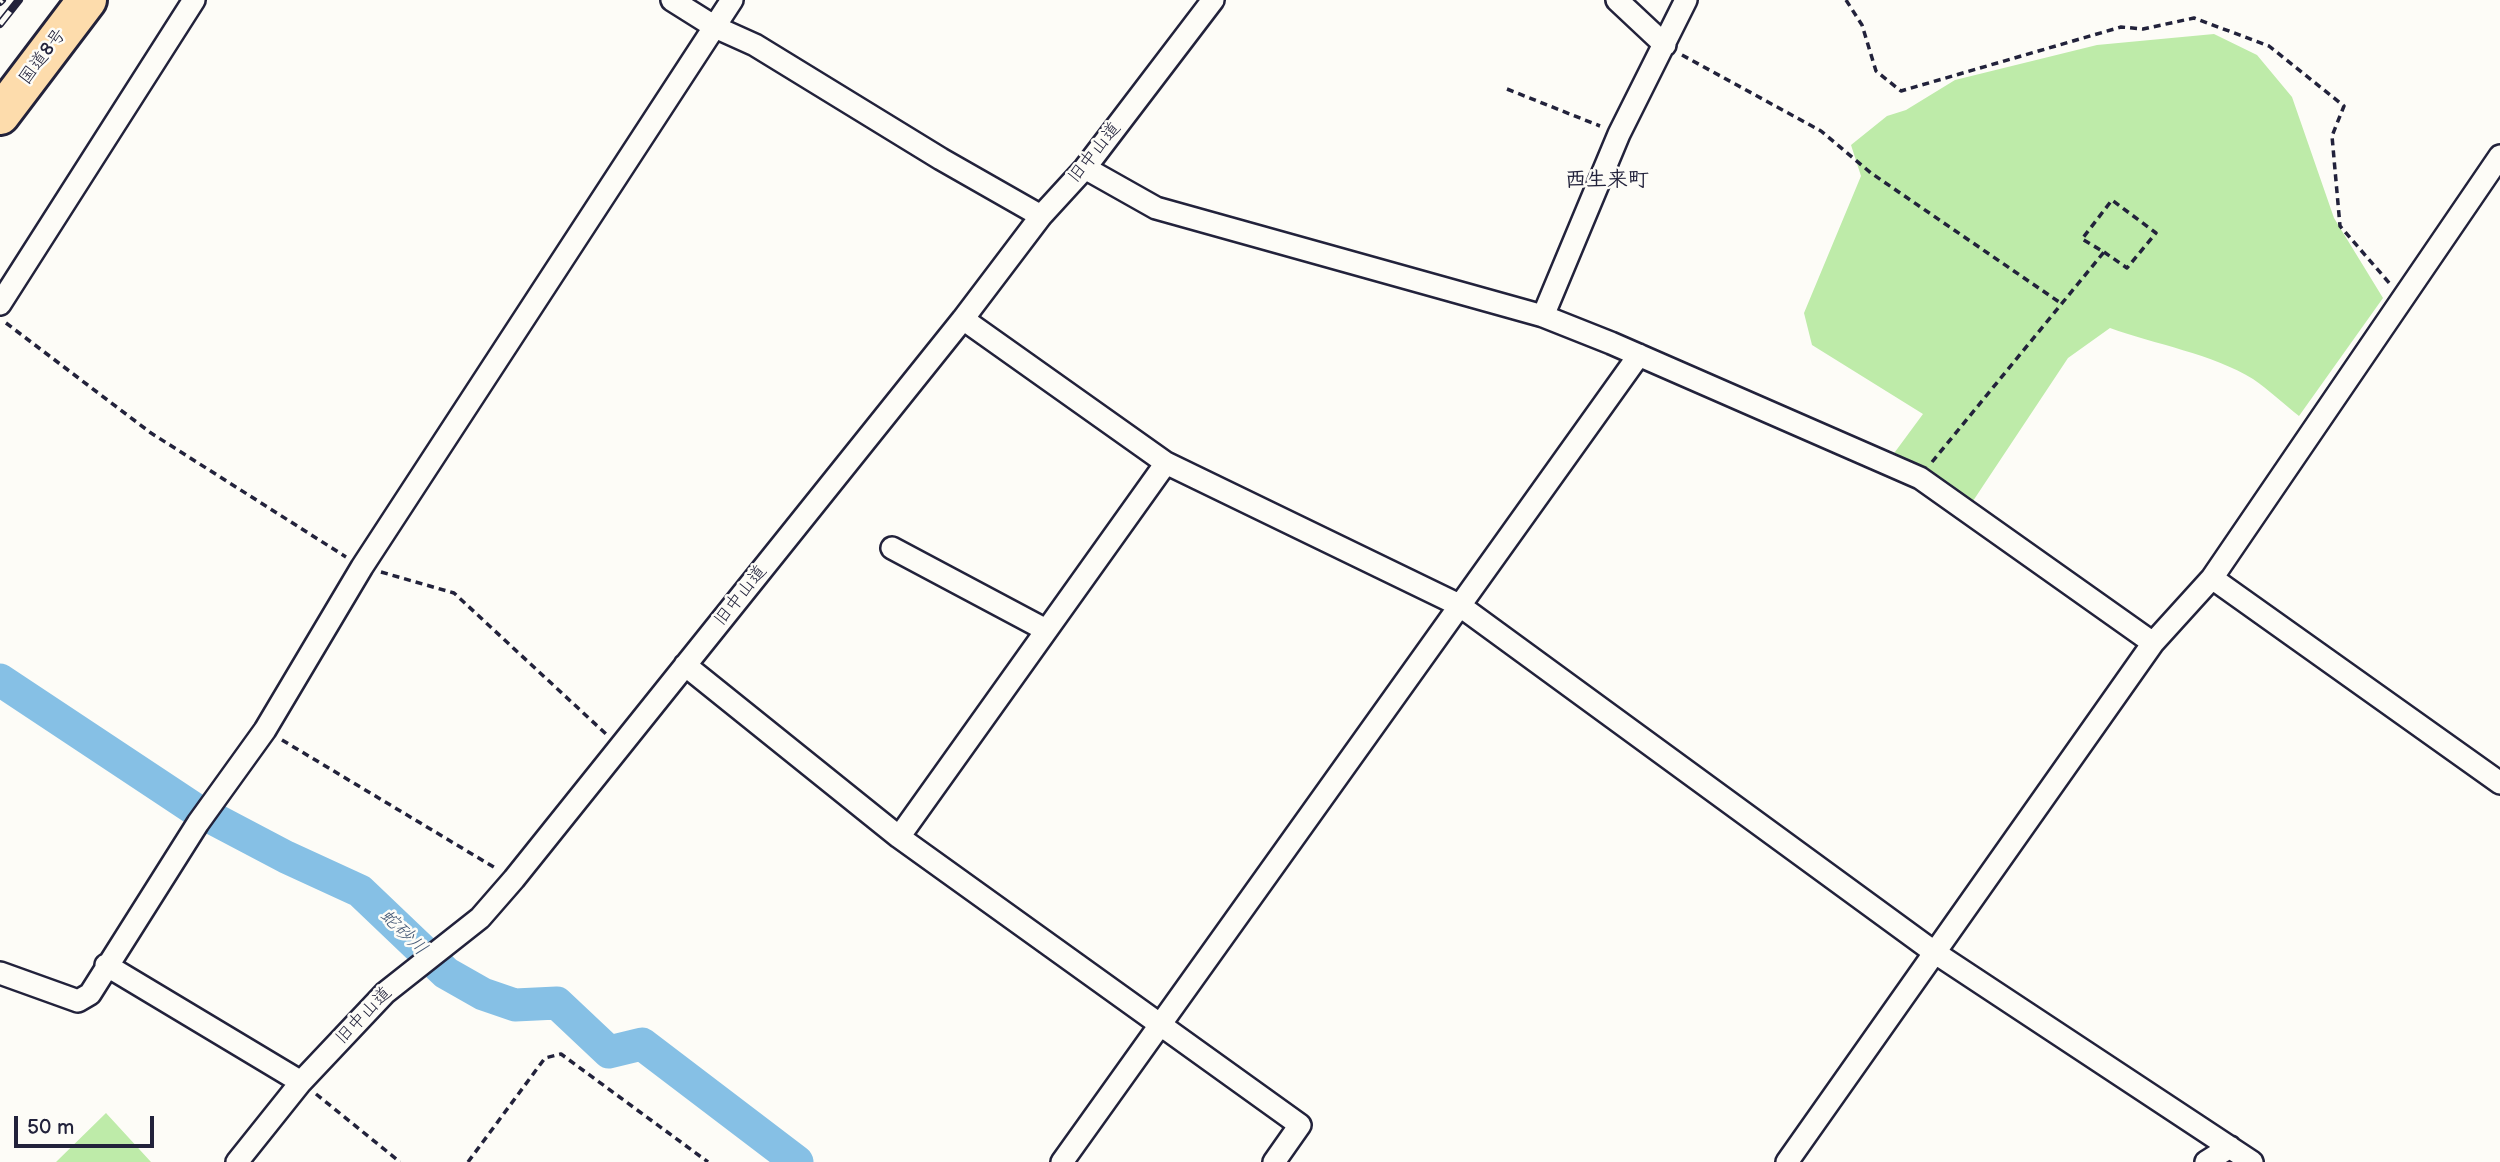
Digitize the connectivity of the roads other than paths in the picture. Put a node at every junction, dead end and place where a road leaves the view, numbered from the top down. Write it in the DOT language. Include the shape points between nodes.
graph roads {
  1 [pos="87,0"];
  2 [pos="194,0"];
  3 [pos="672,0"];
  4 [pos="732,0"];
  5 [pos="1213,0"];
  6 [pos="1617,0"];
  7 [pos="1686,0"];
  8 [pos="715,27"];
  9 [pos="1665,45"];
  10 [pos="0,115"];
  11 [pos="2500,156"];
  12 [pos="1085,168"];
  13 [pos="1041,216"];
  14 [pos="0,304"];
  15 [pos="1544,316"];
  16 [pos="963,318"];
  17 [pos="1639,355"];
  18 [pos="1166,463"];
  19 [pos="891,548"];
  20 [pos="2212,578"];
  21 [pos="1459,605"];
  22 [pos="1046,630"];
  23 [pos="2153,643"];
  24 [pos="685,665"];
  25 [pos="2500,783"];
  26 [pos="900,837"];
  27 [pos="1934,952"];
  28 [pos="106,965"];
  29 [pos="0,973"];
  30 [pos="1161,1025"];
  31 [pos="301,1082"];
  32 [pos="2230,1147"];
  33 [pos="237,1162"];
  34 [pos="1062,1162"];
  35 [pos="1274,1162"];
  36 [pos="1787,1162"];
  37 [pos="2206,1162"];
  38 [pos="2252,1162"];
  1 -- 10 [label="highway, 国道8号"];
  2 -- 14 [label="street"];
  3 -- 8 [label="street"];
  4 -- 8 [label="street"];
  5 -- 12 [label="street, 旧中山道"];
  6 -- 9 [label="street"];
  7 -- 9 [label="street"];
  8 -- 13 [label="street" via="755,45"];
  8 -- 28 [label="street" via="362,567 265,730"];
  9 -- 15 [label="street" via="1619,134"];
  11 -- 20 [label="street"];
  12 -- 13 [label="street, 旧中山道"];
  12 -- 15 [label="street" via="1156,208"];
  13 -- 16 [label="street, 旧中山道"];
  15 -- 17 [label="street"];
  16 -- 18 [label="street"];
  16 -- 24 [label="street, 旧中山道"];
  17 -- 21 [label="street"];
  17 -- 23 [label="street" via="1920,478"];
  18 -- 21 [label="street"];
  18 -- 22 [label="street"];
  19 -- 22 [label="street"];
  20 -- 23 [label="street"];
  20 -- 25 [label="street"];
  21 -- 27 [label="street"];
  21 -- 30 [label="street"];
  22 -- 26 [label="street"];
  23 -- 27 [label="street"];
  24 -- 26 [label="street"];
  24 -- 31 [label="street, 旧中山道" via="480,918 385,993"];
  26 -- 30 [label="street"];
  27 -- 32 [label="street"];
  27 -- 36 [label="street"];
  28 -- 29 [label="street" via="90,994 78,1001"];
  28 -- 31 [label="street"];
  30 -- 34 [label="street"];
  30 -- 35 [label="street" via="1300,1125"];
  31 -- 33 [label="street, 旧中山道"];
  32 -- 37 [label="street"];
  32 -- 38 [label="street"];
}
